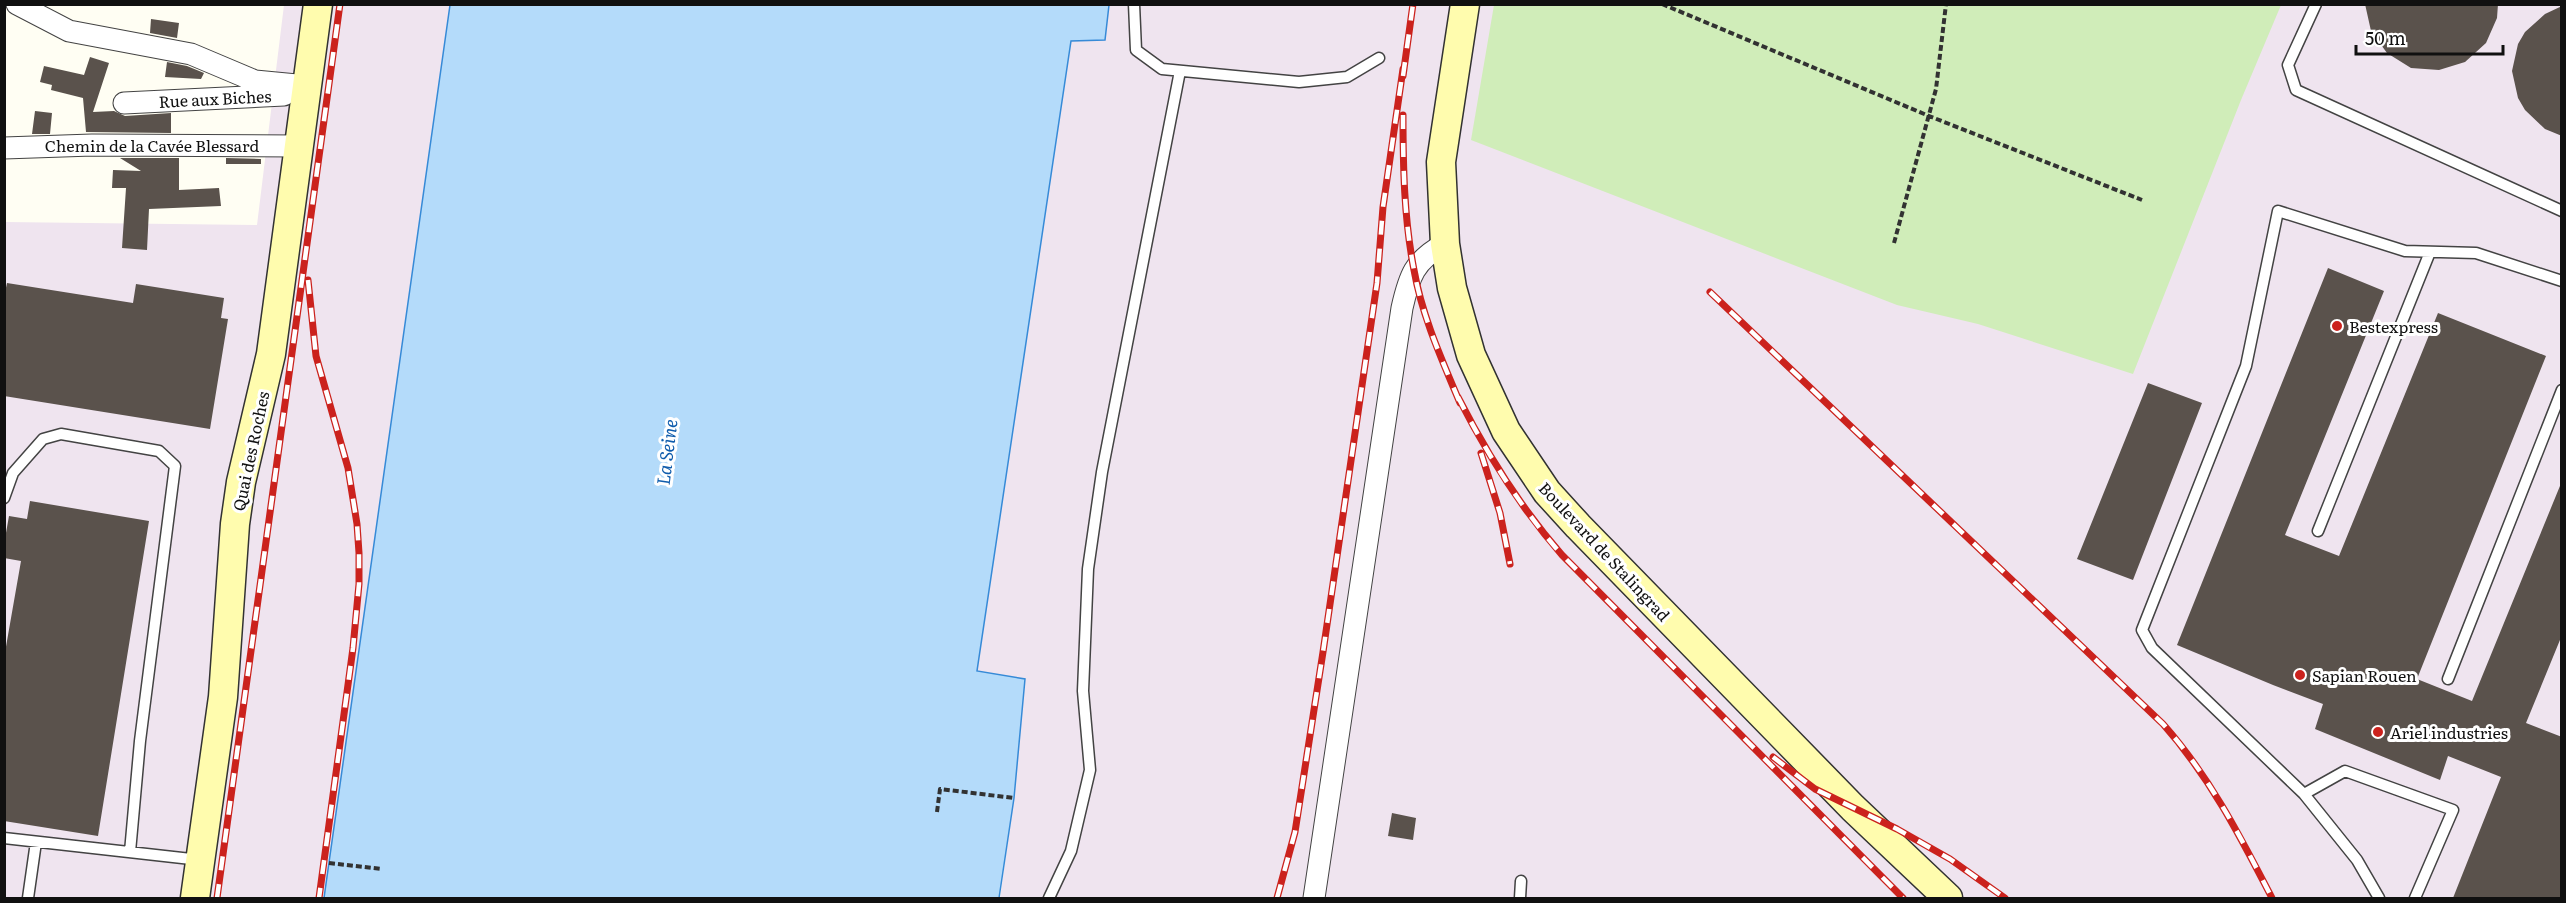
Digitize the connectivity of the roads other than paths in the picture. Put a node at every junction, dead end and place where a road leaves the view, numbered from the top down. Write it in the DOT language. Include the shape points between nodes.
graph roads {
  1 [pos="17,4"];
  2 [pos="318,4"];
  3 [pos="1134,4"];
  4 [pos="1465,4"];
  5 [pos="2316,4"];
  6 [pos="1379,58"];
  7 [pos="1180,71"];
  8 [pos="307,91"];
  9 [pos="124,103"];
  10 [pos="299,146"];
  11 [pos="4,148"];
  12 [pos="2562,211"];
  13 [pos="1445,244"];
  14 [pos="2430,252"];
  15 [pos="2562,281"];
  16 [pos="2562,390"];
  17 [pos="4,498"];
  18 [pos="2318,531"];
  19 [pos="2448,679"];
  20 [pos="2304,794"];
  21 [pos="4,838"];
  22 [pos="36,842"];
  23 [pos="130,852"];
  24 [pos="201,861"];
  25 [pos="1521,881"];
  26 [pos="28,898"];
  27 [pos="195,898"];
  28 [pos="1049,898"];
  29 [pos="1314,898"];
  30 [pos="1520,898"];
  31 [pos="1948,898"];
  32 [pos="2379,898"];
  33 [pos="2415,898"];
  1 -- 8 [label="street" via="69,32 191,54 255,81"];
  2 -- 8 [label="street, Quai des Roches"];
  3 -- 7 [label="lane" via="1136,50 1162,69"];
  4 -- 13 [label="street, Boulevard de Stalingrad" via="1441,162"];
  5 -- 12 [label="lane" via="2288,65 2296,90"];
  6 -- 7 [label="lane" via="1347,77 1299,82"];
  7 -- 28 [label="lane" via="1102,472 1088,569 1083,691 1090,770 1071,851"];
  8 -- 9 [label="street, Rue aux Biches"];
  8 -- 10 [label="street, Quai des Roches"];
  10 -- 11 [label="street, Chemin de la Cavée Blessard" via="103,144"];
  10 -- 24 [label="street, Quai des Roches" via="271,354 235,524 225,676"];
  13 -- 29 [label="street" via="1422,259 1414,270 1402,309"];
  13 -- 31 [label="street, Boulevard de Stalingrad" via="1455,300 1471,355 1506,431 1547,492 1853,808"];
  14 -- 15 [label="lane" via="2476,253"];
  14 -- 18 [label="lane"];
  14 -- 20 [label="lane" via="2405,251 2278,211 2246,366 2142,630 2152,648"];
  16 -- 19 [label="lane"];
  17 -- 23 [label="lane" via="13,473 43,439 61,434 159,451 175,466"];
  20 -- 32 [label="lane" via="2356,860"];
  20 -- 33 [label="lane" via="2345,771 2453,810"];
  21 -- 22 [label="lane"];
  22 -- 23 [label="lane"];
  22 -- 26 [label="lane"];
  23 -- 24 [label="lane"];
  24 -- 27 [label="street, Quai des Roches"];
  25 -- 30 [label="lane"];
}
